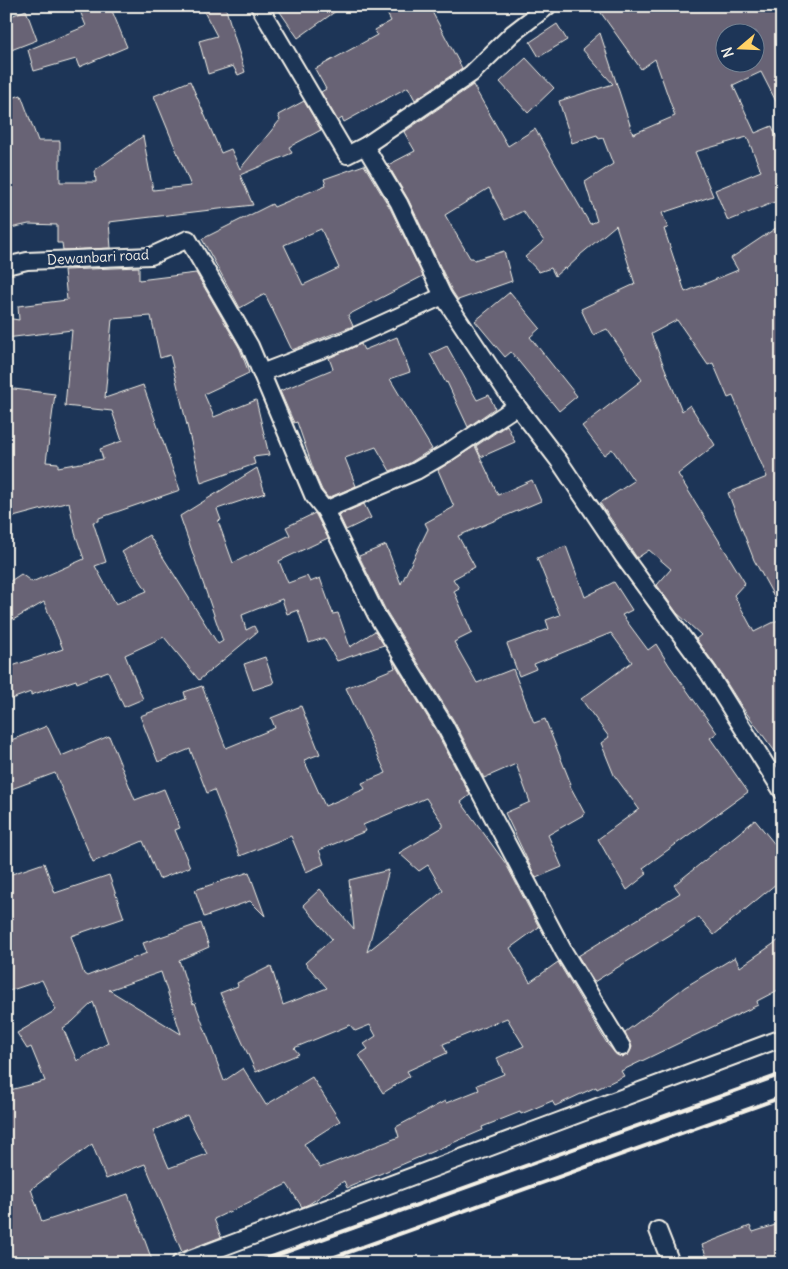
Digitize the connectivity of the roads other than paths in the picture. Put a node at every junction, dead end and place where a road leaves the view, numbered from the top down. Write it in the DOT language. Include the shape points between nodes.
graph roads {
  1 [pos="259,6"];
  2 [pos="548,6"];
  3 [pos="365,146"];
  4 [pos="6,266"];
  5 [pos="443,296"];
  6 [pos="261,372"];
  7 [pos="517,406"];
  8 [pos="325,510"];
  9 [pos="782,791"];
  10 [pos="782,1038"];
  11 [pos="622,1047"];
  12 [pos="658,1230"];
  13 [pos="180,1263"];
  14 [pos="671,1263"];
  1 -- 3 [label="street" via="346,155"];
  2 -- 3 [label="street" via="513,32 471,74"];
  3 -- 5 [label="street" via="399,203"];
  4 -- 6 [label="street, Dewanbari road" via="27,261 151,256 188,239 250,346"];
  5 -- 6 [label="street" via="342,342"];
  5 -- 7 [label="street"];
  6 -- 8 [label="street" via="313,495"];
  7 -- 8 [label="street" via="416,471"];
  7 -- 9 [label="street" via="708,672"];
  8 -- 11 [label="street" via="376,614 445,726 564,952"];
  10 -- 13 [label="street"];
  12 -- 14 [label="street"];
}
